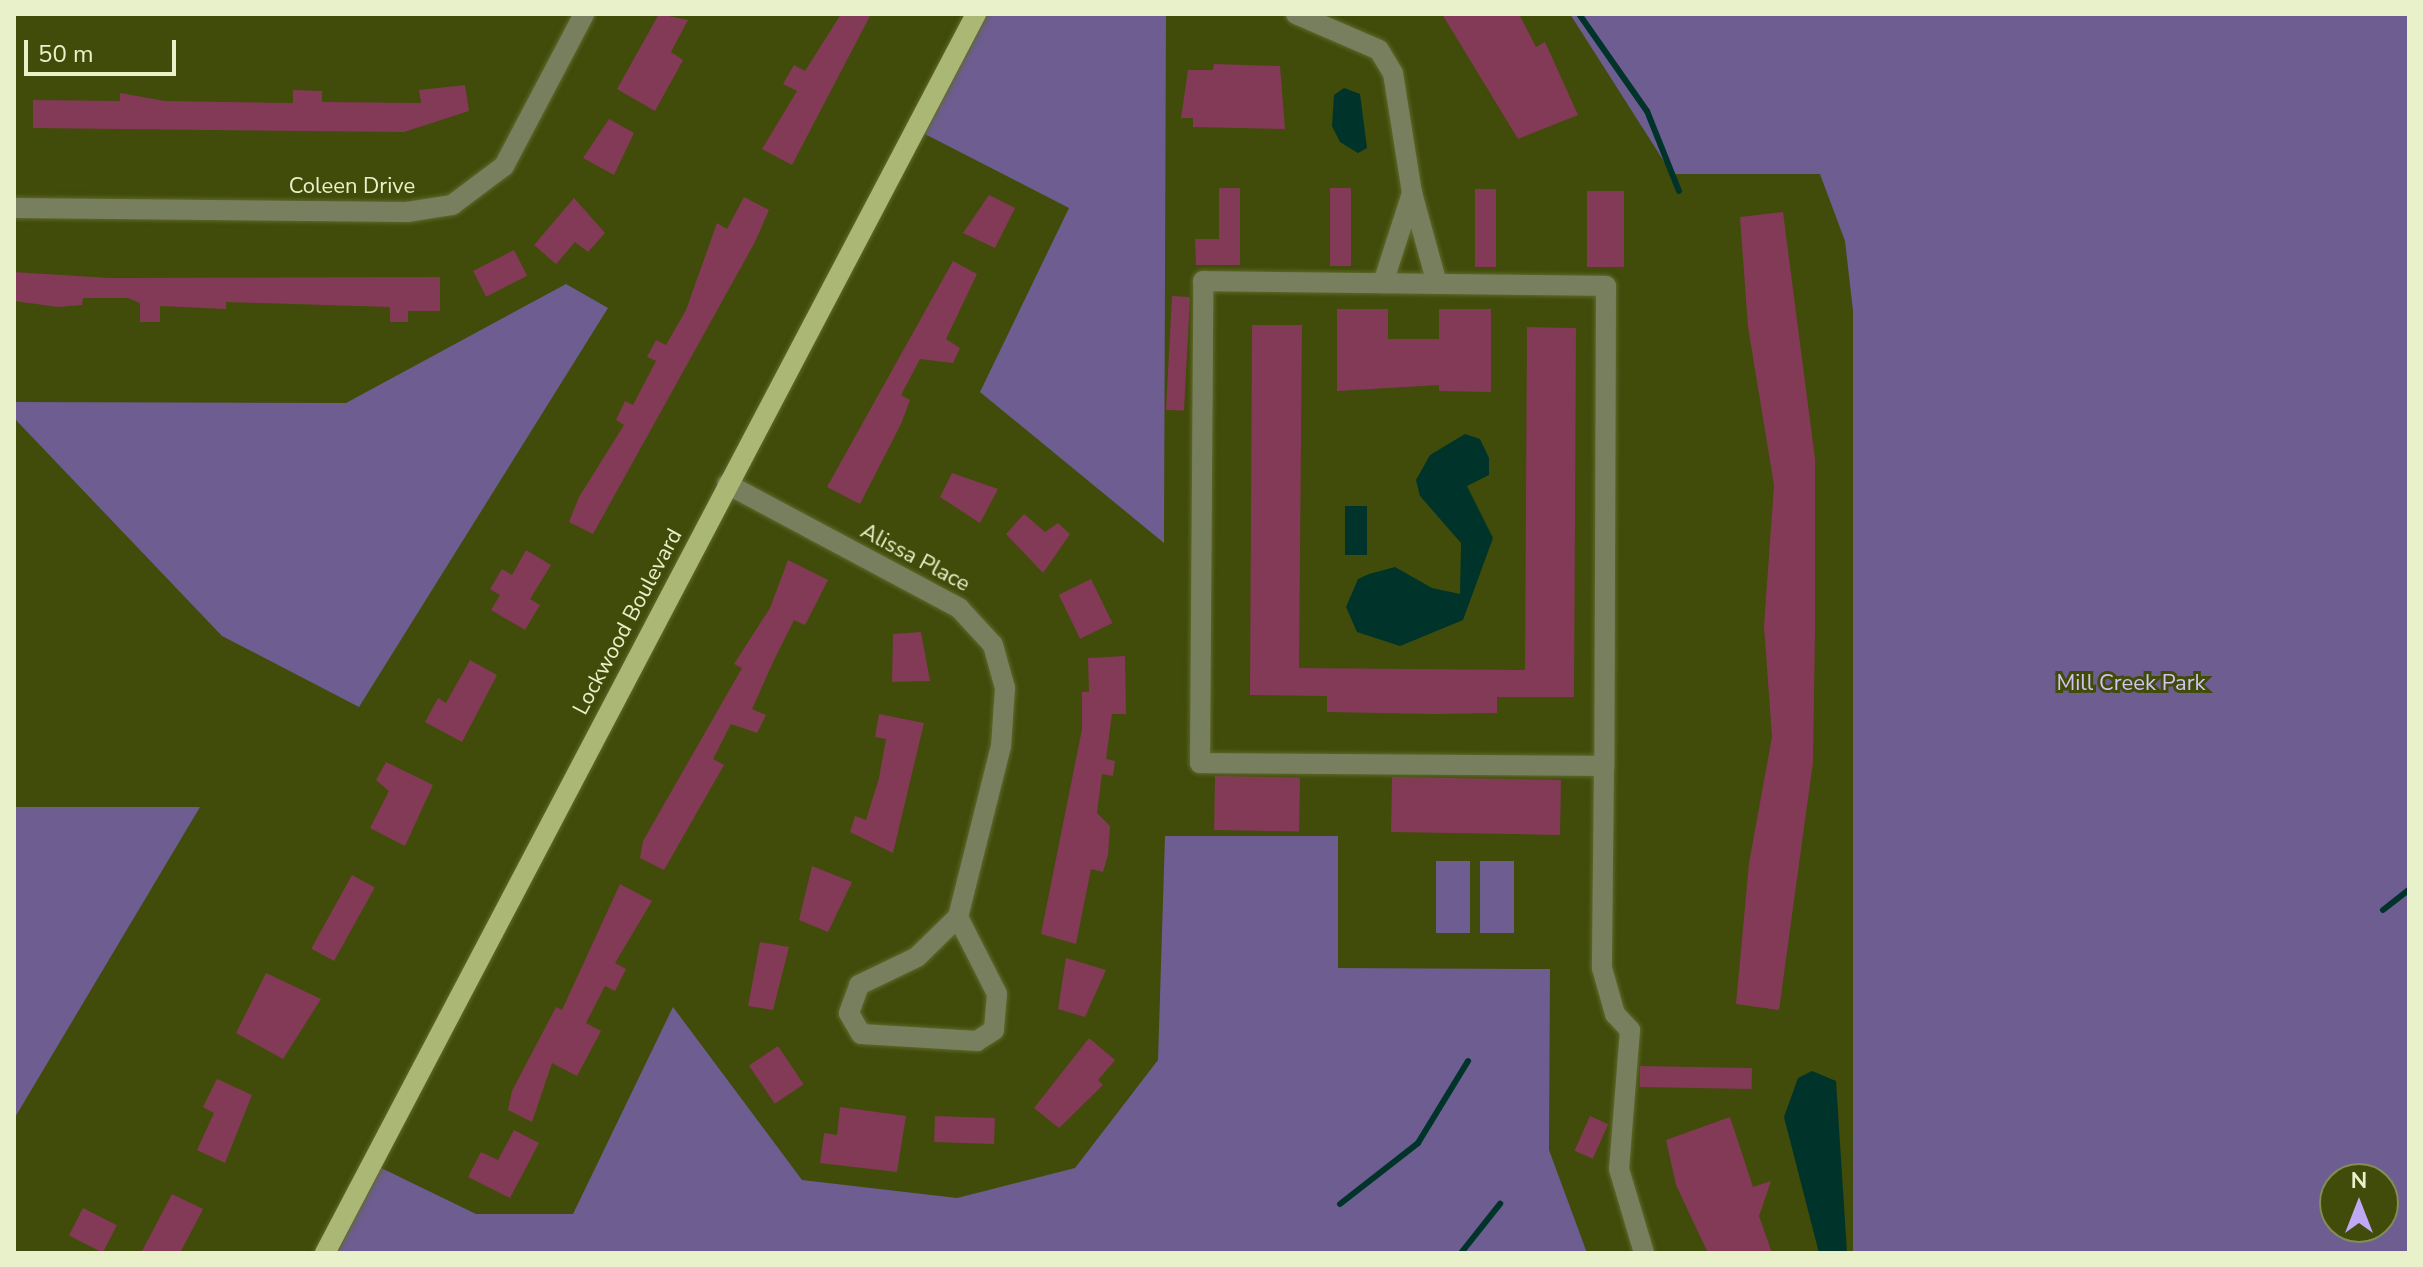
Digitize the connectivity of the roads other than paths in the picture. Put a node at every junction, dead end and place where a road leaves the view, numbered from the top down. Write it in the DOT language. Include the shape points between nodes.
graph roads {
  1 [pos="584,14"];
  2 [pos="976,14"];
  3 [pos="1296,14"];
  4 [pos="1412,193"];
  5 [pos="14,208"];
  6 [pos="1383,283"];
  7 [pos="1437,284"];
  8 [pos="727,484"];
  9 [pos="1604,766"];
  10 [pos="958,917"];
  11 [pos="325,1253"];
  12 [pos="1644,1253"];
  1 -- 5 [label="street, Coleen Drive" via="504,166 452,205 407,212"];
  2 -- 8 [label="main road, Lockwood Boulevard"];
  3 -- 4 [label="street" via="1379,50 1405,122"];
  4 -- 6 [label="street"];
  4 -- 7 [label="street"];
  6 -- 7 [label="street"];
  6 -- 9 [label="street" via="1203,281 1200,763"];
  7 -- 9 [label="street" via="1606,286"];
  8 -- 10 [label="street, Alissa Place" via="959,608 993,645 1005,688 1001,746"];
  8 -- 11 [label="main road, Lockwood Boulevard"];
  9 -- 12 [label="street" via="1602,968 1615,1014 1630,1030 1619,1169"];
  10 -- 10 [label="street" via="997,994 994,1030 977,1041 861,1034 849,1013 859,985 917,957"];
}
